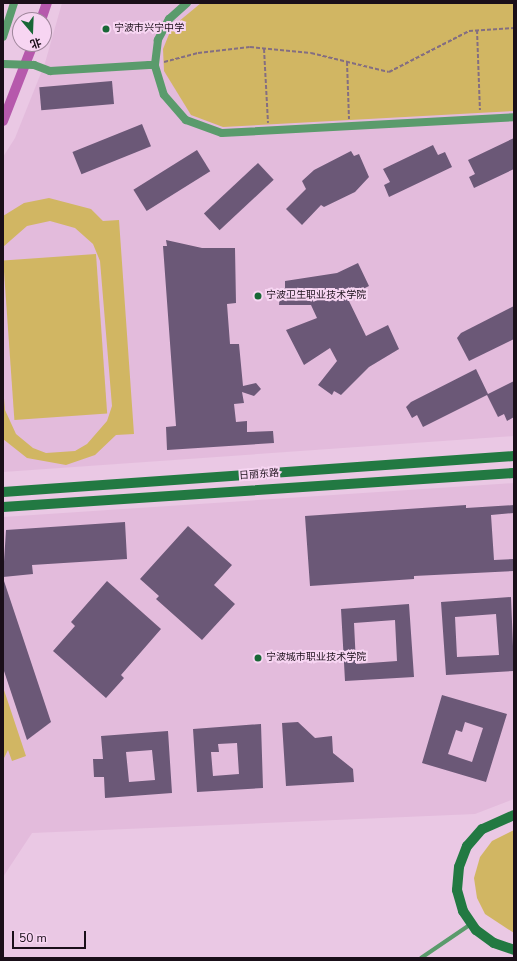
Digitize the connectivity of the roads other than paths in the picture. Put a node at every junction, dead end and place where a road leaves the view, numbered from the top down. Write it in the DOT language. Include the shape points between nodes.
graph roads {
  1 [pos="14,3"];
  2 [pos="186,3"];
  3 [pos="3,37"];
  4 [pos="3,64"];
  5 [pos="152,65"];
  6 [pos="514,118"];
  7 [pos="514,456"];
  8 [pos="514,473"];
  9 [pos="3,492"];
  10 [pos="3,507"];
  11 [pos="514,815"];
  12 [pos="472,924"];
  13 [pos="514,950"];
  14 [pos="421,958"];
  1 -- 3 [label="street"];
  2 -- 6 [label="street" via="169,19 158,40 155,66 164,95 186,120 222,133"];
  4 -- 5 [label="street" via="34,65 50,71"];
  7 -- 9 [label="main road, 日丽东路"];
  8 -- 10 [label="main road, 日丽东路"];
  11 -- 12 [label="main road" via="482,829 467,846 459,867 457,890 463,911"];
  12 -- 13 [label="main road" via="494,943"];
  12 -- 14 [label="lane"];
}
